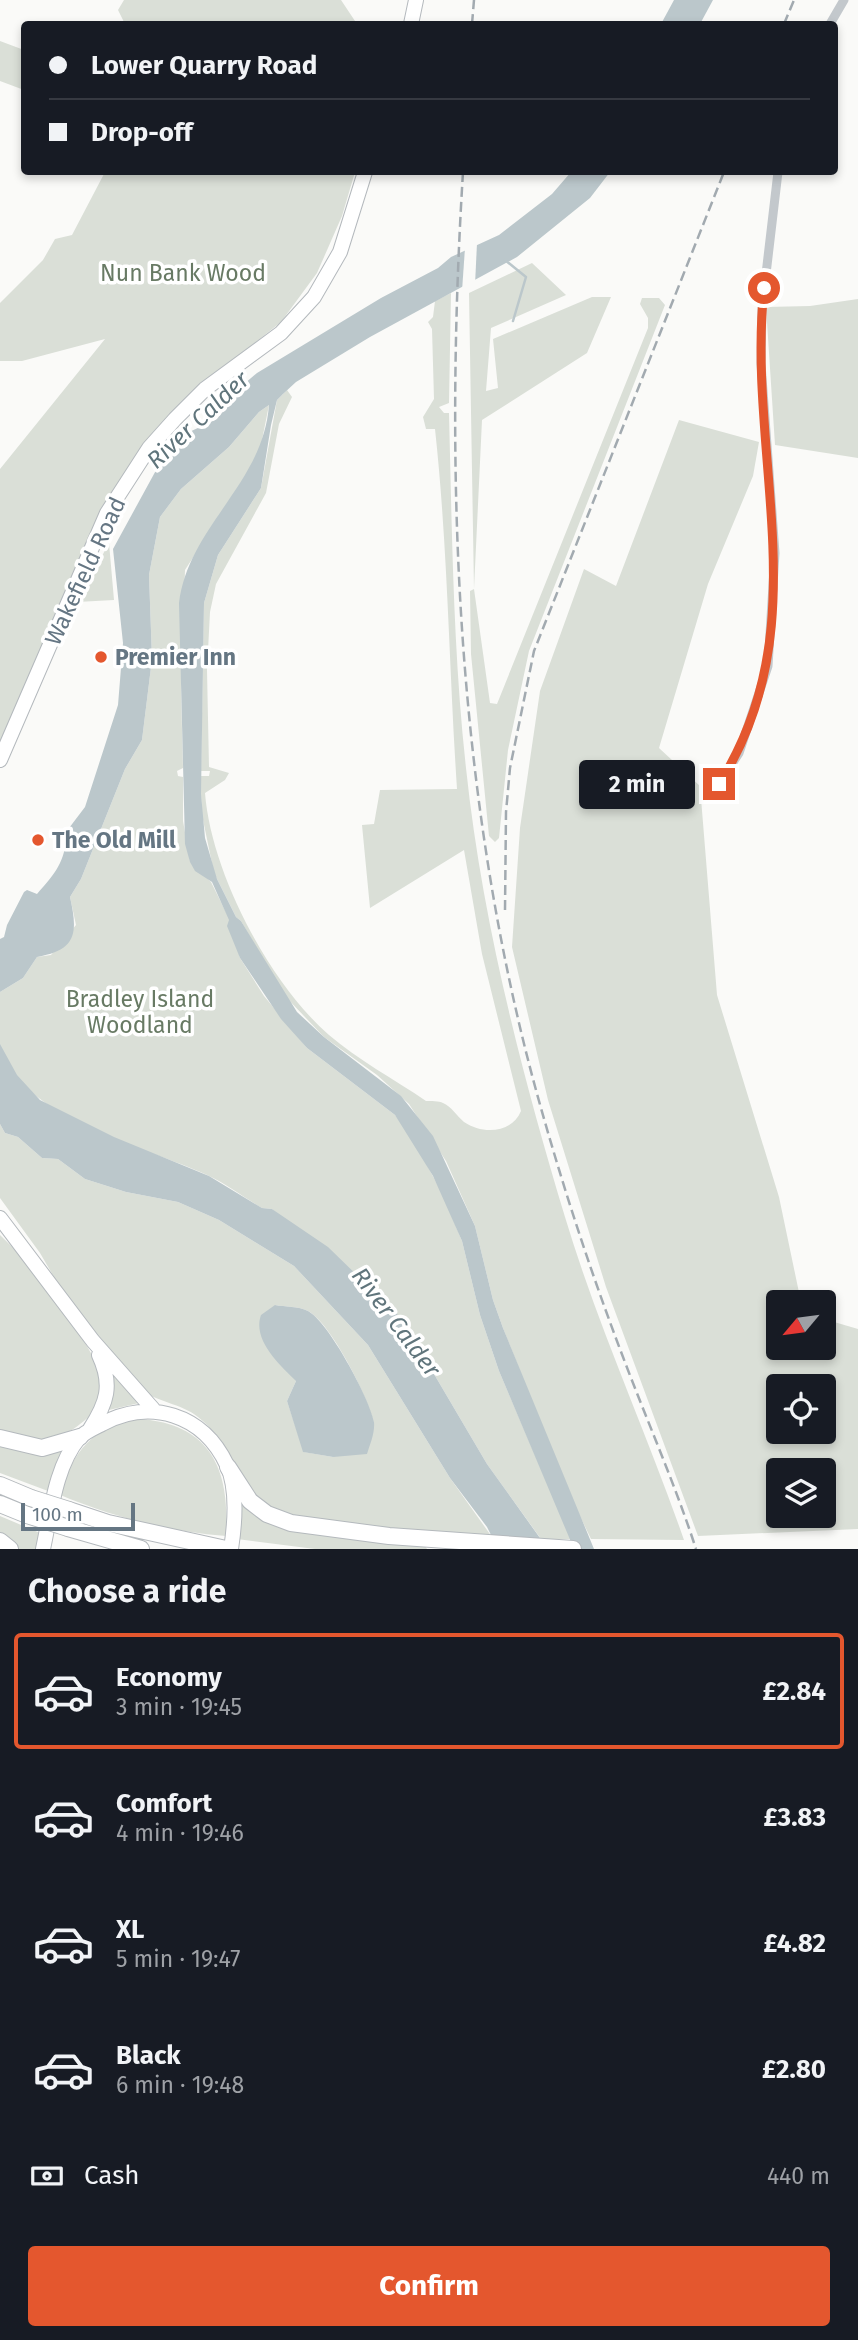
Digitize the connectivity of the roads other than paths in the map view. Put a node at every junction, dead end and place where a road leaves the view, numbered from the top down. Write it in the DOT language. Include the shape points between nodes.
graph roads {
  1 [pos="416,0"];
  2 [pos="844,0"];
  3 [pos="412,21"];
  4 [pos="832,21"];
  5 [pos="364,175"];
  6 [pos="778,175"];
  7 [pos="0,760"];
  8 [pos="719,784"];
  9 [pos="0,1218"];
  10 [pos="93,1341"];
  11 [pos="153,1409"];
  12 [pos="84,1434"];
  13 [pos="0,1438"];
  14 [pos="228,1466"];
  15 [pos="0,1485"];
  16 [pos="0,1504"];
  17 [pos="0,1541"];
  18 [pos="10,1549"];
  19 [pos="43,1549"];
  20 [pos="141,1549"];
  21 [pos="229,1549"];
  22 [pos="573,1549"];
  1 -- 3 [label="highway"];
  2 -- 4 [label="street"];
  5 -- 7 [label="highway, Wakefield Road" via="334,266 314,297 281,333 205,389 183,411 149,448 107,513"];
  6 -- 8 [label="street" via="762,308 761,364 775,554 768,666 739,753"];
  9 -- 10 [label="highway"];
  10 -- 11 [label="highway"];
  10 -- 12 [label="highway" via="109,1392"];
  11 -- 12 [label="highway" via="121,1413"];
  11 -- 14 [label="highway" via="193,1424"];
  12 -- 13 [label="highway" via="42,1448"];
  12 -- 19 [label="highway" via="66,1461"];
  14 -- 21 [label="highway" via="234,1502"];
  14 -- 22 [label="highway" via="250,1501 291,1523 446,1541"];
  15 -- 21 [label="highway, bridge" via="69,1510"];
  16 -- 20 [label="highway, bridge"];
  17 -- 18 [label="highway"];
}
